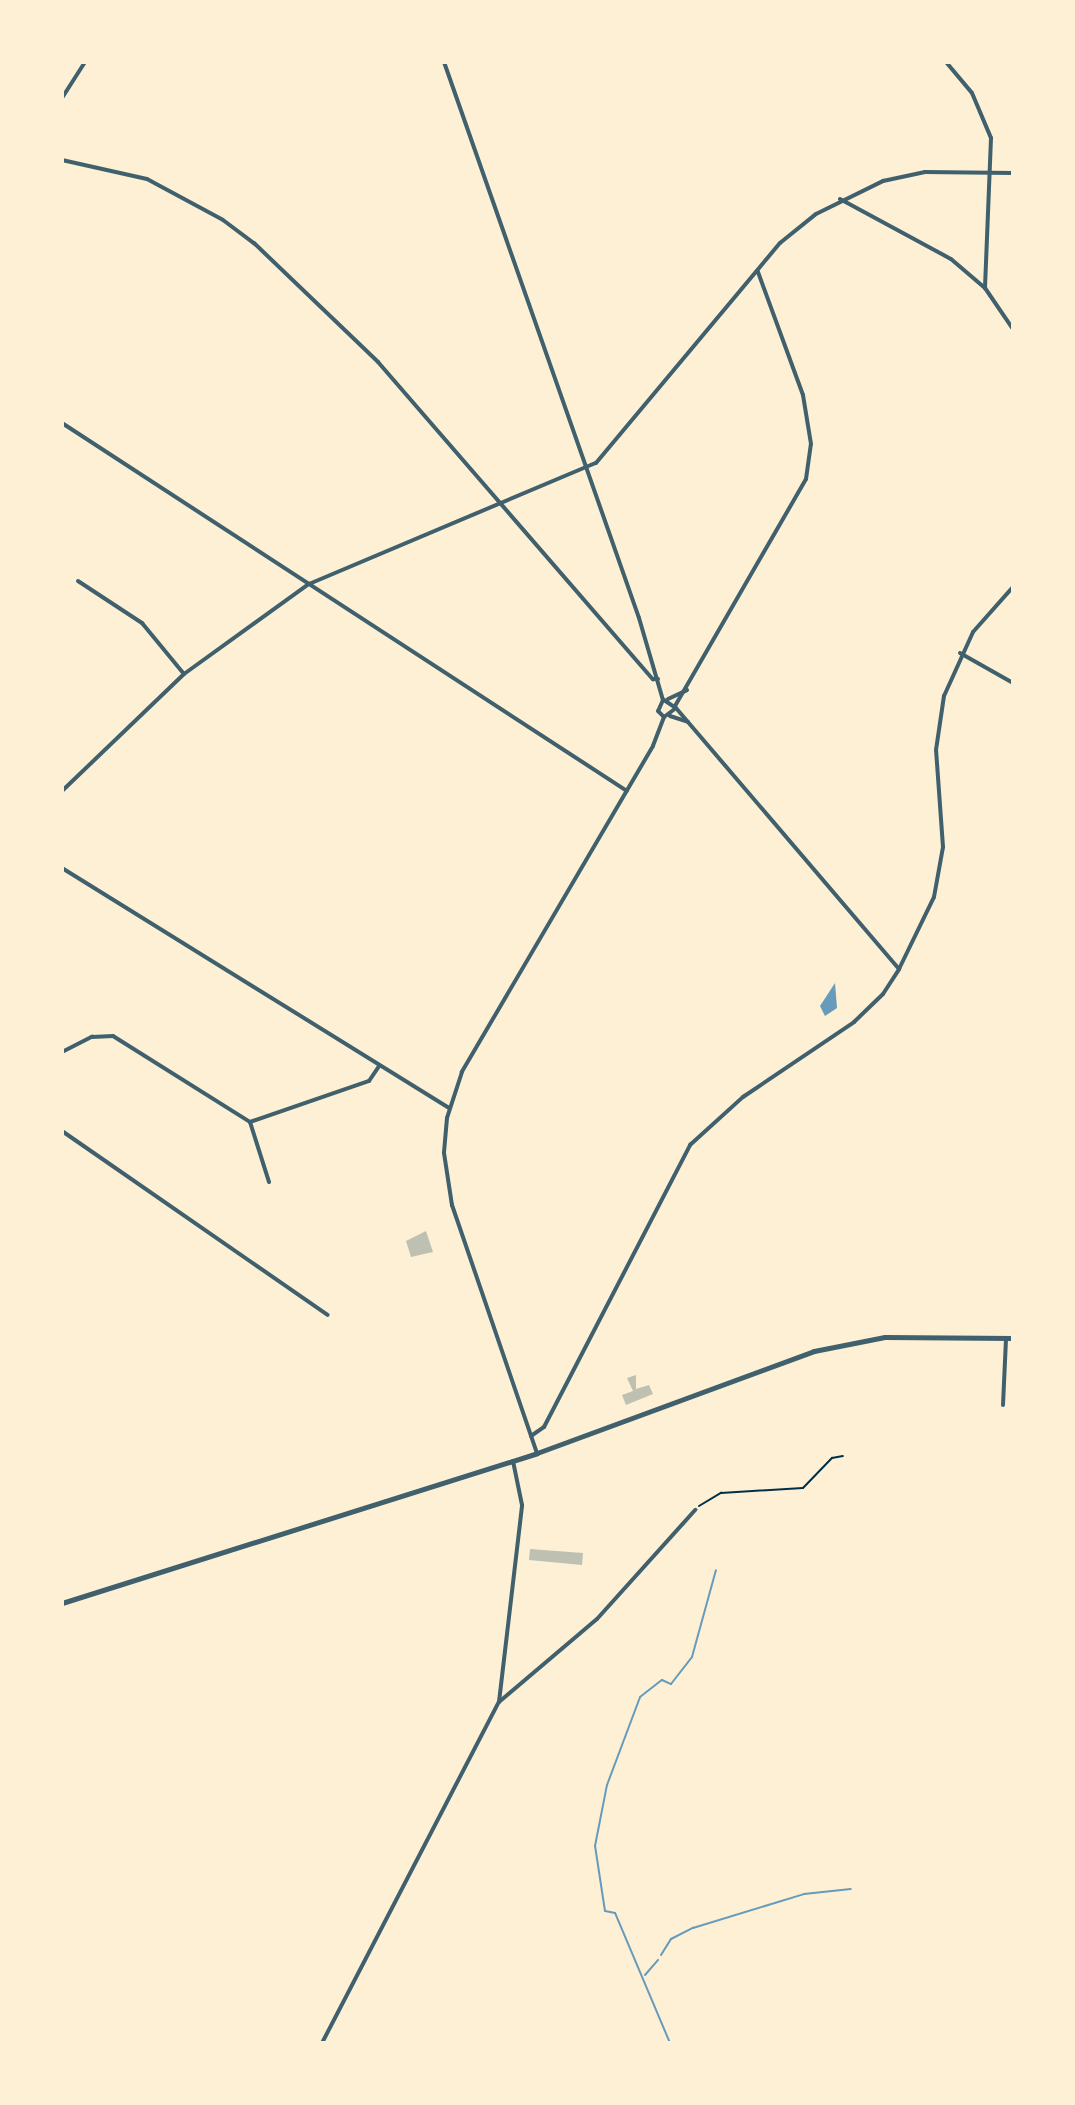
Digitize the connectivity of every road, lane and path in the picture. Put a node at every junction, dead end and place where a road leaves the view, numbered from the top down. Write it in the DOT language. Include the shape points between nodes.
graph roads {
  1 [pos="85,62"];
  2 [pos="444,62"];
  3 [pos="946,62"];
  4 [pos="62,98"];
  5 [pos="62,160"];
  6 [pos="993,172"];
  7 [pos="1013,173"];
  8 [pos="840,199"];
  9 [pos="758,272"];
  10 [pos="985,288"];
  11 [pos="1013,329"];
  12 [pos="62,423"];
  13 [pos="587,468"];
  14 [pos="503,502"];
  15 [pos="78,581"];
  16 [pos="309,584"];
  17 [pos="1013,587"];
  18 [pos="960,653"];
  19 [pos="184,674"];
  20 [pos="658,679"];
  21 [pos="1013,683"];
  22 [pos="687,690"];
  23 [pos="666,700"];
  24 [pos="676,707"];
  25 [pos="667,716"];
  26 [pos="690,723"];
  27 [pos="62,791"];
  28 [pos="627,791"];
  29 [pos="62,868"];
  30 [pos="899,969"];
  31 [pos="62,1052"];
  32 [pos="379,1066"];
  33 [pos="449,1108"];
  34 [pos="250,1122"];
  35 [pos="62,1131"];
  36 [pos="269,1182"];
  37 [pos="328,1315"];
  38 [pos="1009,1338"];
  39 [pos="1003,1405"];
  40 [pos="531,1436"];
  41 [pos="537,1453"];
  42 [pos="843,1456"];
  43 [pos="513,1461"];
  44 [pos="695,1510"];
  45 [pos="62,1603"];
  46 [pos="499,1702"];
  47 [pos="322,2043"];
  1 -- 4 [label="street"];
  2 -- 13 [label="street"];
  3 -- 6 [label="street" via="985,115"];
  5 -- 14 [label="street" via="147,179 254,243 328,309"];
  6 -- 7 [label="street"];
  6 -- 8 [label="street" via="925,172 883,181"];
  6 -- 10 [label="street"];
  8 -- 9 [label="street" via="780,243"];
  8 -- 10 [label="street" via="903,230"];
  9 -- 13 [label="street"];
  9 -- 22 [label="street" via="803,395 811,444 806,479"];
  10 -- 11 [label="street"];
  12 -- 16 [label="street"];
  13 -- 14 [label="street"];
  13 -- 20 [label="street"];
  14 -- 16 [label="street"];
  14 -- 20 [label="street"];
  15 -- 19 [label="street" via="142,623"];
  16 -- 19 [label="street"];
  16 -- 28 [label="street"];
  17 -- 18 [label="street"];
  18 -- 21 [label="street"];
  18 -- 30 [label="street" via="944,696 936,750 943,847 934,897"];
  19 -- 27 [label="street"];
  20 -- 23 [label="street"];
  22 -- 23 [label="street"];
  22 -- 24 [label="street"];
  23 -- 24 [label="street"];
  23 -- 25 [label="street" via="658,709"];
  24 -- 25 [label="street"];
  24 -- 26 [label="street"];
  25 -- 26 [label="street"];
  25 -- 28 [label="street"];
  26 -- 30 [label="street"];
  28 -- 33 [label="street" via="462,1072"];
  29 -- 32 [label="street"];
  30 -- 40 [label="street" via="854,1022 743,1097 690,1145 544,1427"];
  31 -- 34 [label="street" via="92,1037 113,1036"];
  32 -- 33 [label="street"];
  32 -- 34 [label="street" via="369,1081"];
  33 -- 40 [label="street" via="444,1153 452,1205"];
  34 -- 36 [label="street"];
  35 -- 37 [label="street"];
  38 -- 39 [label="street"];
  38 -- 41 [label="street" via="885,1337 844,1343"];
  40 -- 41 [label="street"];
  41 -- 43 [label="street"];
  42 -- 44 [label="path" via="832,1458 803,1488 721,1493"];
  43 -- 45 [label="street"];
  43 -- 46 [label="street" via="522,1505"];
  44 -- 46 [label="street" via="597,1619"];
  46 -- 47 [label="street"];
}
